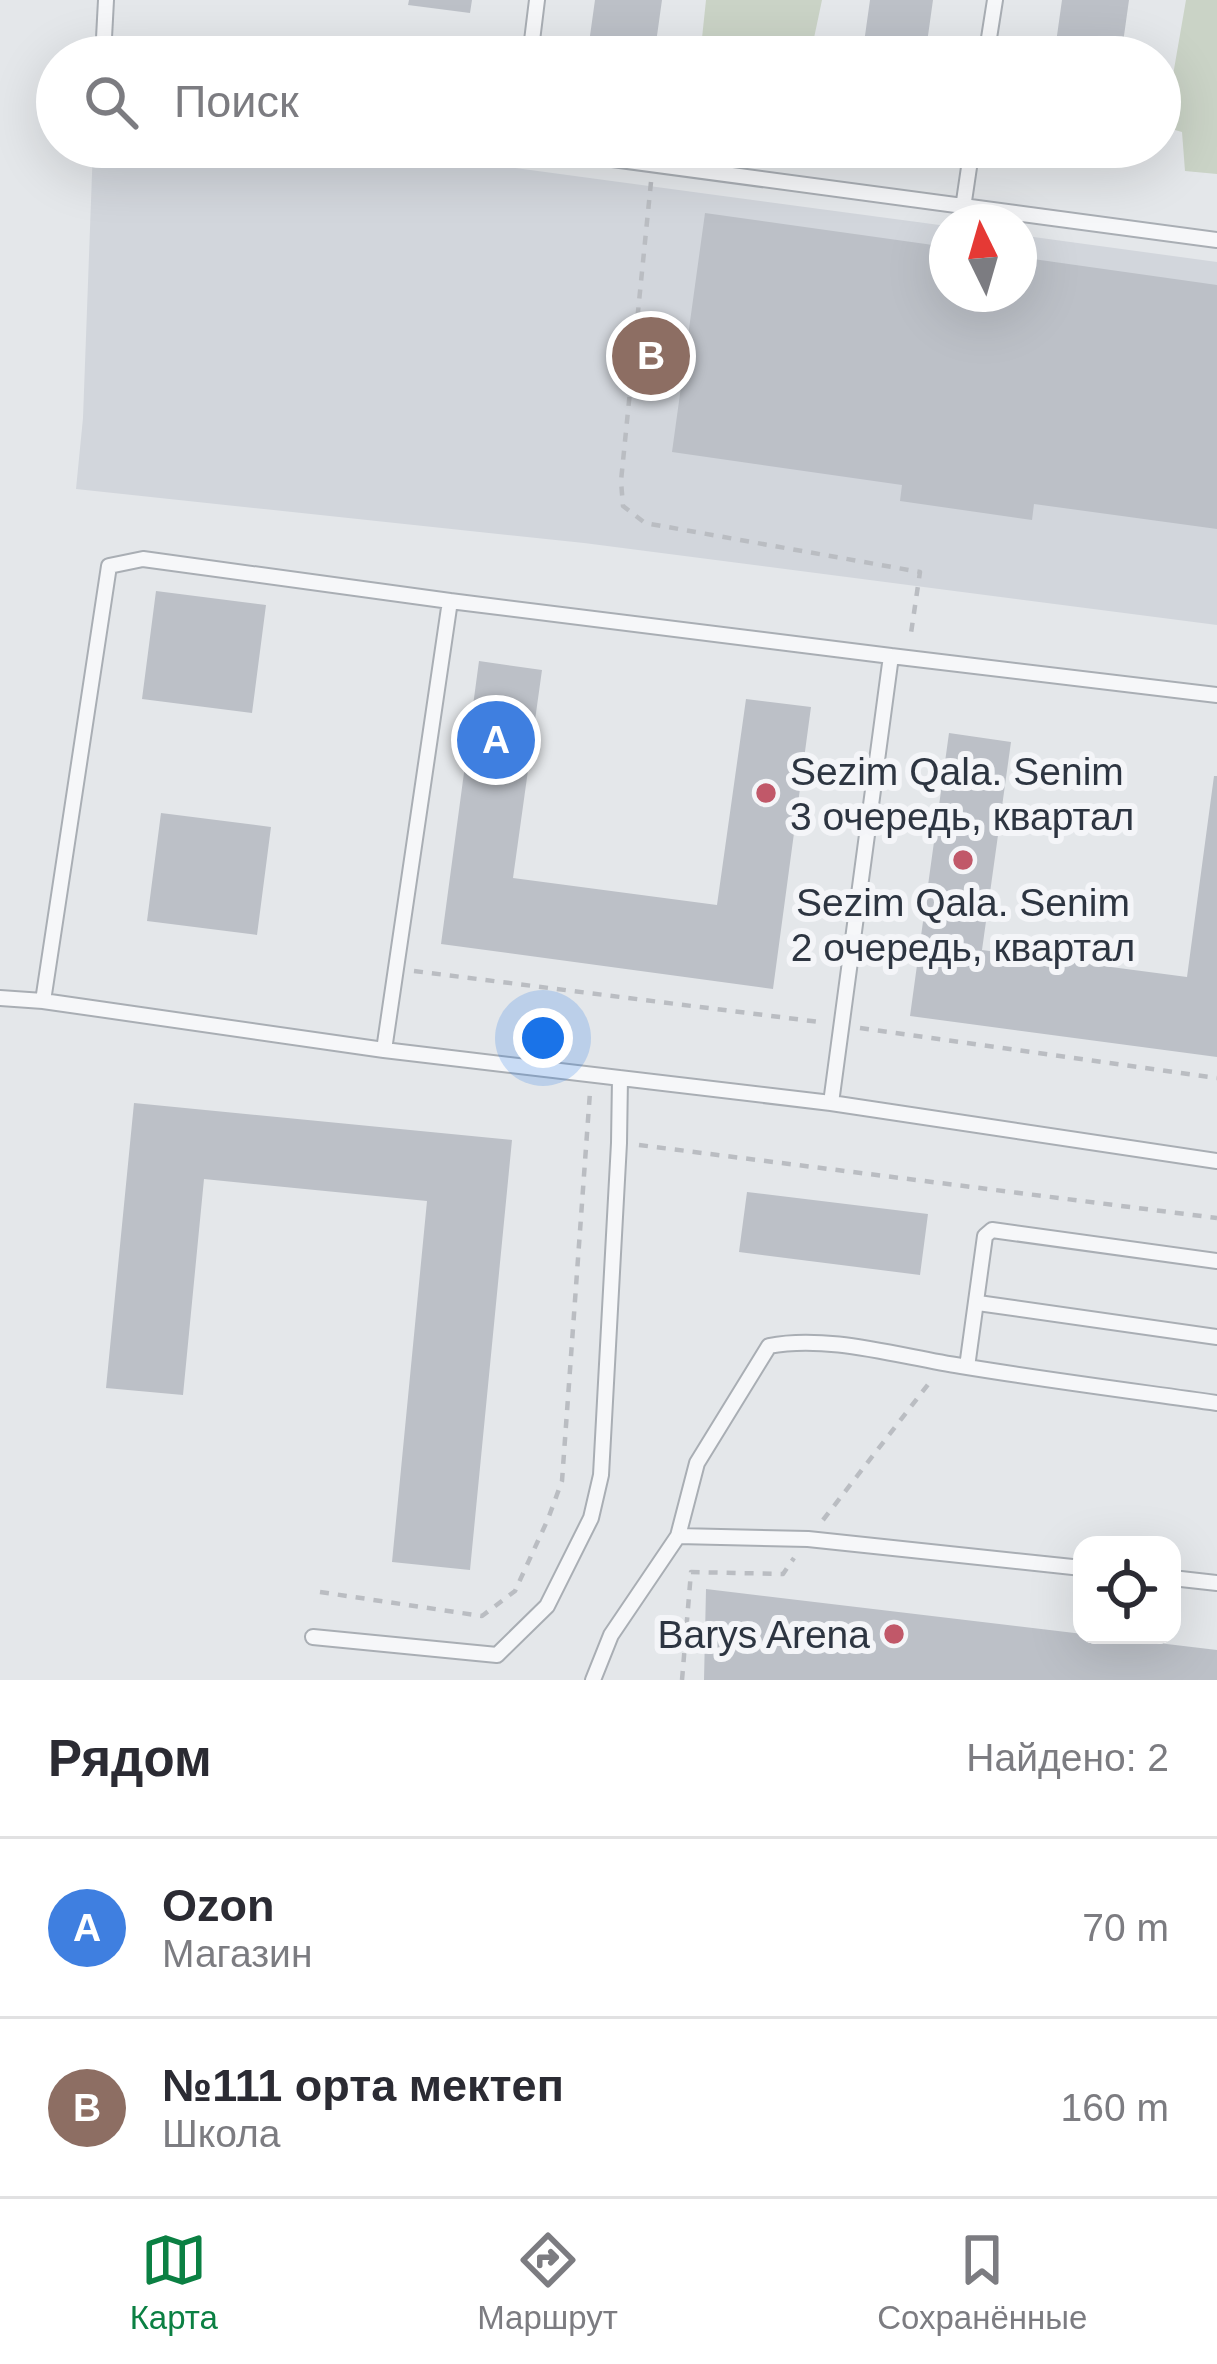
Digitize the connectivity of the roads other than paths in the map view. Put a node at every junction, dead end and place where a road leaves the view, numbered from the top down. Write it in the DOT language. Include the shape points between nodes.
graph roads {
  1 [pos="106,0"];
  2 [pos="537,0"];
  3 [pos="995,0"];
  4 [pos="105,36"];
  5 [pos="533,36"];
  6 [pos="989,36"];
  7 [pos="681,168"];
  8 [pos="969,168"];
  9 [pos="935,204"];
  10 [pos="964,204"];
  11 [pos="1037,217"];
  12 [pos="1217,240"];
  13 [pos="450,602"];
  14 [pos="891,656"];
  15 [pos="1217,695"];
  16 [pos="0,998"];
  17 [pos="43,1000"];
  18 [pos="384,1050"];
  19 [pos="620,1078"];
  20 [pos="831,1103"];
  21 [pos="1217,1161"];
  22 [pos="1217,1261"];
  23 [pos="978,1303"];
  24 [pos="1217,1337"];
  25 [pos="968,1367"];
  26 [pos="1217,1403"];
  27 [pos="678,1536"];
  28 [pos="1073,1567"];
  29 [pos="1181,1579"];
  30 [pos="1217,1583"];
  31 [pos="314,1637"];
  32 [pos="593,1680"];
  1 -- 4 [label="lane"];
  2 -- 5 [label="lane"];
  3 -- 6 [label="lane"];
  7 -- 9 [label="lane"];
  8 -- 10 [label="lane"];
  11 -- 12 [label="lane"];
  13 -- 14 [label="lane"];
  13 -- 17 [label="lane" via="142,559 109,566"];
  13 -- 18 [label="lane"];
  14 -- 15 [label="lane"];
  14 -- 20 [label="lane"];
  16 -- 17 [label="lane"];
  17 -- 18 [label="lane"];
  18 -- 19 [label="lane"];
  19 -- 20 [label="lane"];
  19 -- 31 [label="lane" via="601,1475 591,1518 547,1606 497,1655"];
  20 -- 21 [label="lane"];
  22 -- 23 [label="lane" via="992,1230"];
  23 -- 24 [label="lane"];
  23 -- 25 [label="lane"];
  25 -- 26 [label="lane"];
  25 -- 27 [label="lane" via="825,1343 769,1346 697,1463"];
  27 -- 28 [label="lane" via="808,1539"];
  27 -- 32 [label="lane" via="611,1635"];
  29 -- 30 [label="lane"];
}
